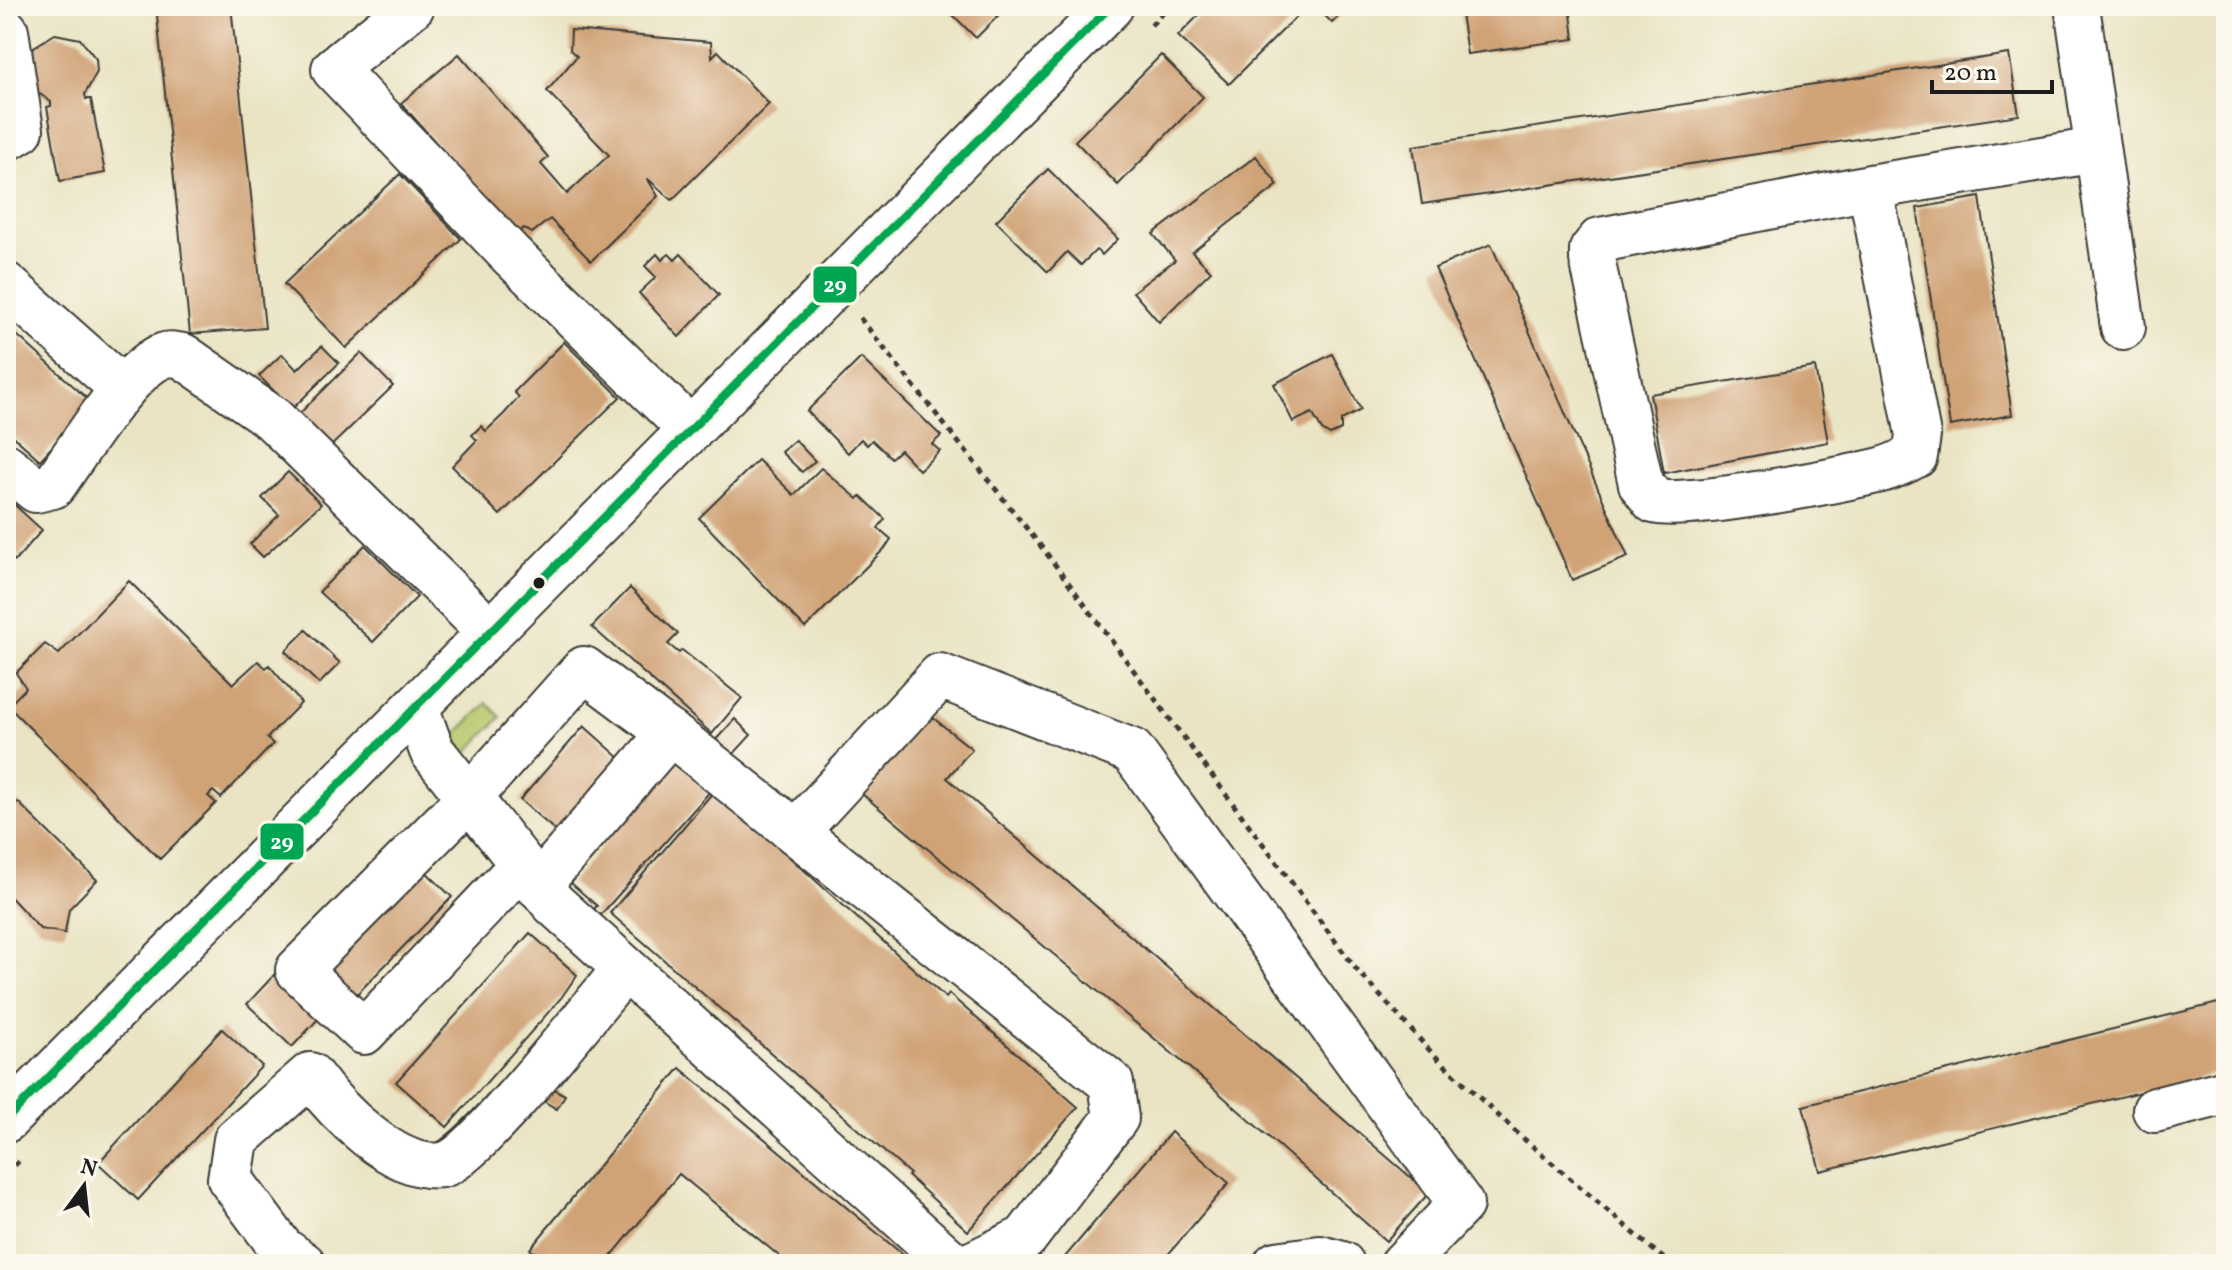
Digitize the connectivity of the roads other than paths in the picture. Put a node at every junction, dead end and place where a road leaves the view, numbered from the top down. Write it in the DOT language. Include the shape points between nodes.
graph roads {
  1 [pos="412,6"];
  2 [pos="1111,6"];
  3 [pos="2077,6"];
  4 [pos="6,31"];
  5 [pos="6,139"];
  6 [pos="2097,150"];
  7 [pos="1870,187"];
  8 [pos="6,285"];
  9 [pos="2123,327"];
  10 [pos="123,389"];
  11 [pos="691,430"];
  12 [pos="6,466"];
  13 [pos="490,632"];
  14 [pos="416,707"];
  15 [pos="670,733"];
  16 [pos="467,800"];
  17 [pos="796,832"];
  18 [pos="530,876"];
  19 [pos="625,969"];
  20 [pos="2221,1097"];
  21 [pos="2155,1110"];
  22 [pos="6,1120"];
  23 [pos="303,1264"];
  24 [pos="953,1264"];
  25 [pos="972,1264"];
  26 [pos="1276,1264"];
  27 [pos="1342,1264"];
  28 [pos="1403,1264"];
  1 -- 11 [label="street" via="334,69 491,235"];
  2 -- 11 [label="street"];
  3 -- 6 [label="street"];
  4 -- 5 [label="street" via="21,130"];
  6 -- 7 [label="street"];
  6 -- 9 [label="street"];
  7 -- 7 [label="street" via="1918,435 1915,456 1882,469 1750,495 1654,501 1641,484 1592,250 1600,240"];
  8 -- 10 [label="street"];
  10 -- 12 [label="street" via="53,486 36,490"];
  10 -- 13 [label="street" via="152,361 168,353 183,356 273,419"];
  11 -- 13 [label="street"];
  13 -- 14 [label="street"];
  14 -- 16 [label="street" via="432,751"];
  14 -- 22 [label="street"];
  15 -- 16 [label="street" via="584,669"];
  15 -- 17 [label="street"];
  15 -- 18 [label="street"];
  16 -- 18 [label="street"];
  16 -- 18 [label="street" via="298,970 364,1032"];
  17 -- 25 [label="street" via="1111,1083 1116,1118 1025,1238"];
  17 -- 28 [label="street" via="940,676 1132,751 1461,1204"];
  18 -- 19 [label="street"];
  19 -- 23 [label="street" via="479,1138 445,1165 415,1164 385,1147 330,1102 310,1075 236,1140 230,1179 282,1249"];
  19 -- 24 [label="street"];
  20 -- 21 [label="street"];
  26 -- 27 [label="street" via="1320,1258"];
}
